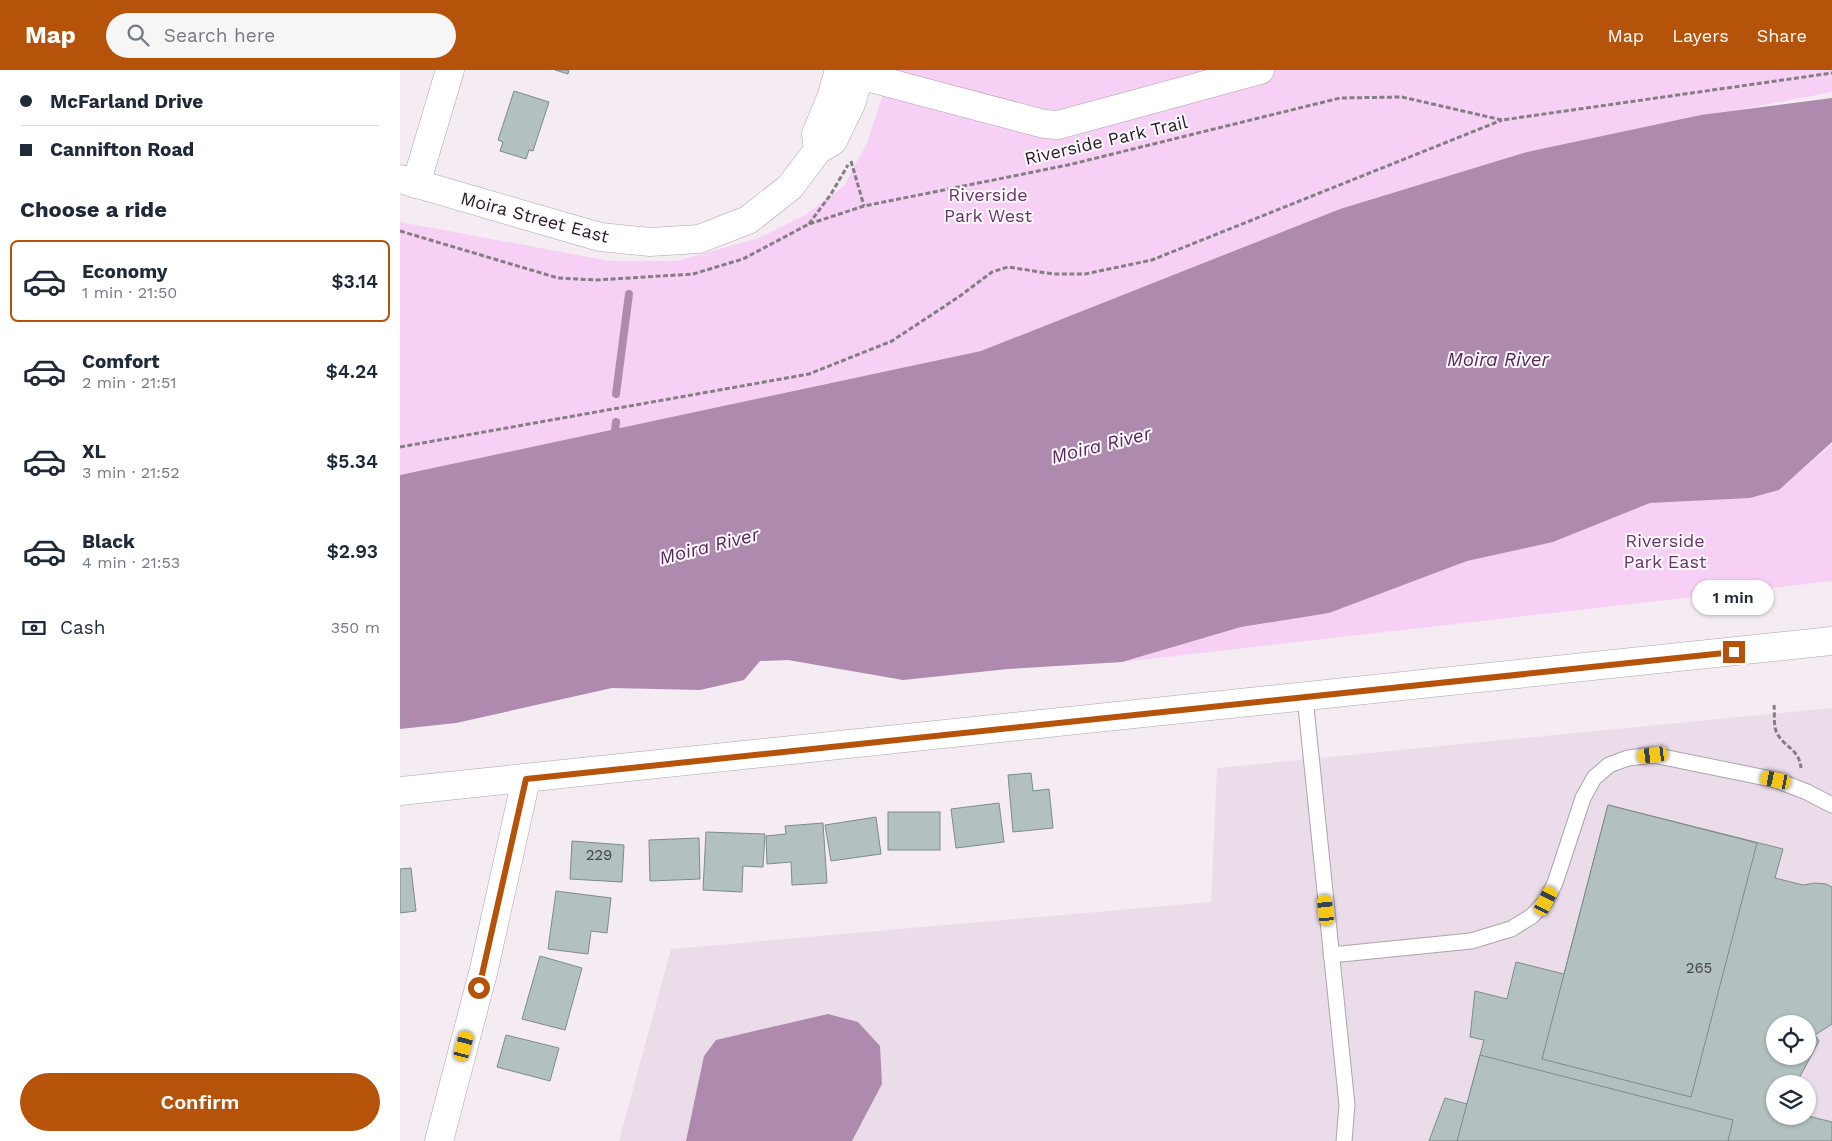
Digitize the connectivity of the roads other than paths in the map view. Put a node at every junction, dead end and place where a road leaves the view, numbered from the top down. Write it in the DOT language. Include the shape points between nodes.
graph roads {
  1 [pos="450,70"];
  2 [pos="1260,70"];
  3 [pos="850,71"];
  4 [pos="408,182"];
  5 [pos="1832,641"];
  6 [pos="1304,697"];
  7 [pos="526,779"];
  8 [pos="400,792"];
  9 [pos="1832,805"];
  10 [pos="1330,955"];
  11 [pos="439,1141"];
  12 [pos="1344,1141"];
  1 -- 4 [label="street"];
  2 -- 3 [label="street, Moira Street East" via="1058,125 1044,124"];
  3 -- 4 [label="street, Moira Street East" via="831,98 816,134 818,150 790,187 748,220 699,238 650,242 600,238"];
  5 -- 6 [label="street"];
  6 -- 7 [label="street"];
  6 -- 10 [label="lane"];
  7 -- 8 [label="street"];
  7 -- 11 [label="street" via="484,969"];
  9 -- 10 [label="lane" via="1776,780 1653,755 1628,758 1609,766 1594,778 1583,798 1555,883 1546,901 1532,916 1511,929 1471,940"];
  10 -- 12 [label="lane" via="1347,1105"];
}
